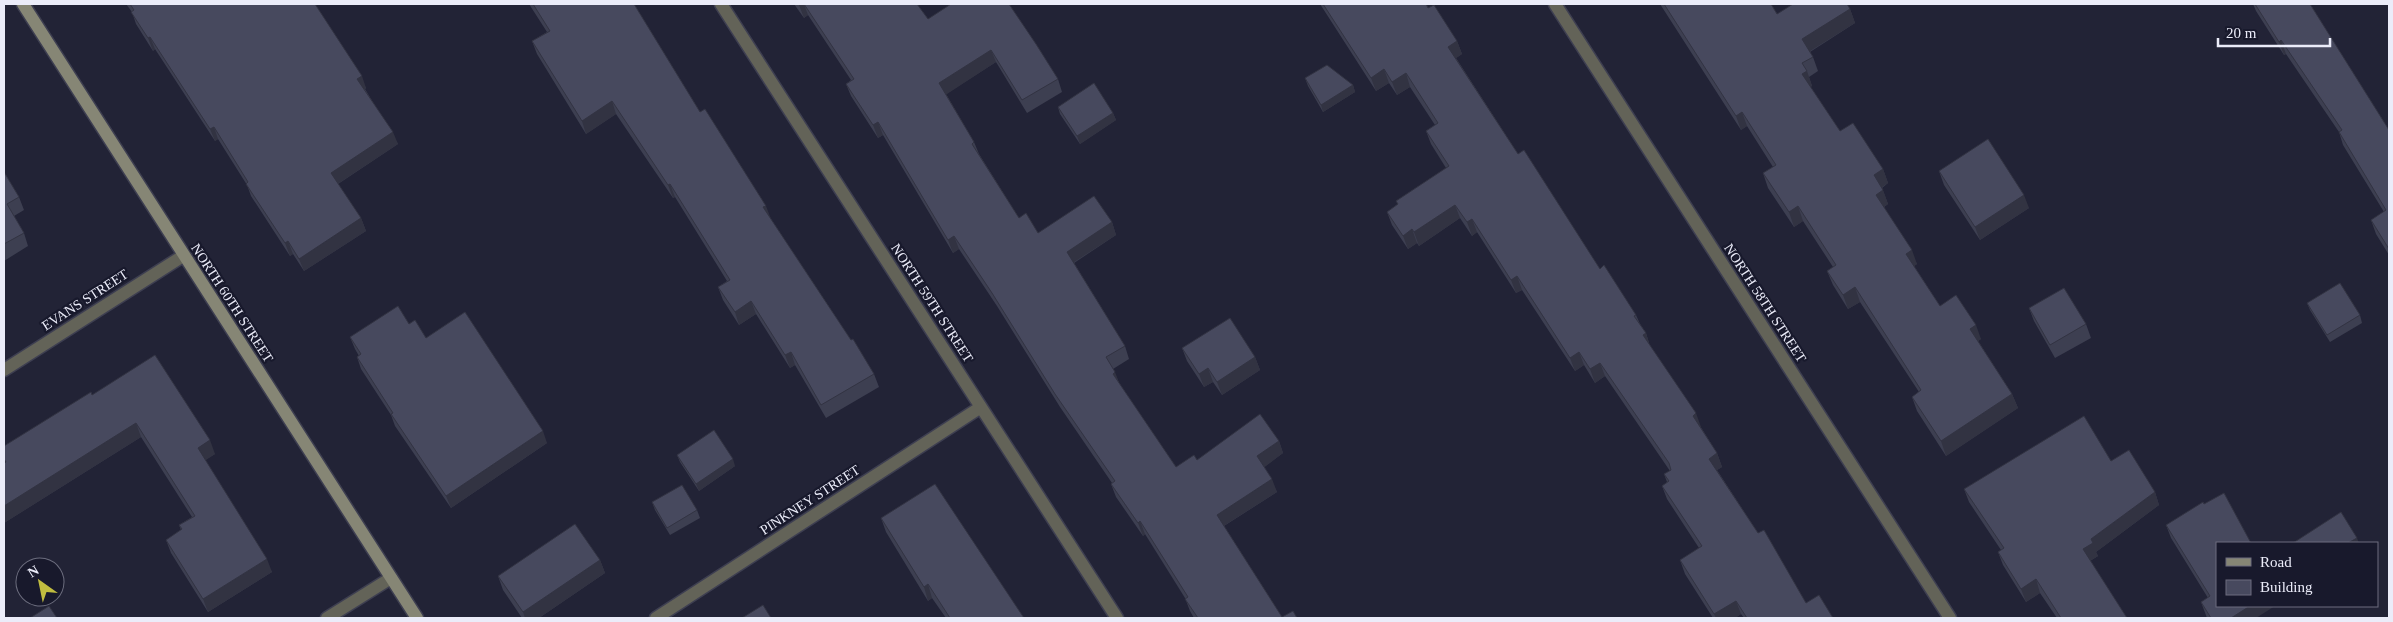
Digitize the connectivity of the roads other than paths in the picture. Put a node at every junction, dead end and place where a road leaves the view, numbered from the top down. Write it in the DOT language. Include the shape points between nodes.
graph roads {
  1 [pos="23,4"];
  2 [pos="721,4"];
  3 [pos="1555,4"];
  4 [pos="183,256"];
  5 [pos="4,370"];
  6 [pos="981,407"];
  7 [pos="391,578"];
  8 [pos="327,618"];
  9 [pos="417,618"];
  10 [pos="656,618"];
  11 [pos="1117,618"];
  12 [pos="1950,618"];
  1 -- 4 [label="main road, NORTH 60TH STREET"];
  2 -- 6 [label="street, NORTH 59TH STREET"];
  3 -- 12 [label="street, NORTH 58TH STREET"];
  4 -- 5 [label="street, EVANS STREET"];
  4 -- 7 [label="main road, NORTH 60TH STREET"];
  6 -- 10 [label="street, PINKNEY STREET"];
  6 -- 11 [label="street, NORTH 59TH STREET"];
  7 -- 8 [label="street"];
  7 -- 9 [label="main road, NORTH 60TH STREET"];
}
